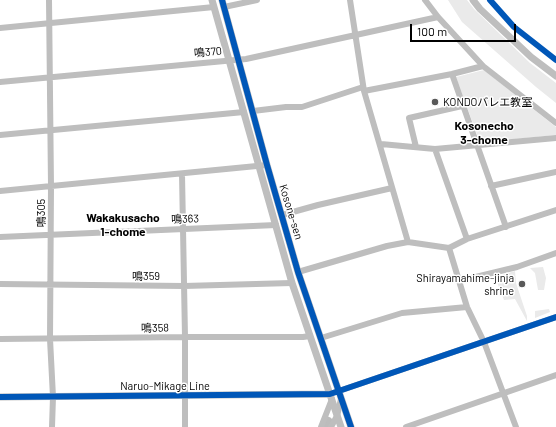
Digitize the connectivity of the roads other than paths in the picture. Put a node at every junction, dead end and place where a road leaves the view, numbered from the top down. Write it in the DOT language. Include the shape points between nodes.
graph roads {
  1 [pos="49,0"];
  2 [pos="257,0"];
  3 [pos="350,0"];
  4 [pos="425,0"];
  5 [pos="473,0"];
  6 [pos="213,3"];
  7 [pos="223,3"];
  8 [pos="438,17"];
  9 [pos="49,23"];
  10 [pos="0,28"];
  11 [pos="356,35"];
  12 [pos="229,60"];
  13 [pos="238,60"];
  14 [pos="484,66"];
  15 [pos="452,74"];
  16 [pos="556,76"];
  17 [pos="50,77"];
  18 [pos="0,82"];
  19 [pos="364,89"];
  20 [pos="462,106"];
  21 [pos="253,111"];
  22 [pos="244,112"];
  23 [pos="556,123"];
  24 [pos="50,129"];
  25 [pos="0,134"];
  26 [pos="556,138"];
  27 [pos="381,144"];
  28 [pos="476,146"];
  29 [pos="416,147"];
  30 [pos="435,149"];
  31 [pos="267,165"];
  32 [pos="259,166"];
  33 [pos="556,172"];
  34 [pos="182,174"];
  35 [pos="51,186"];
  36 [pos="491,186"];
  37 [pos="392,188"];
  38 [pos="0,191"];
  39 [pos="556,210"];
  40 [pos="282,215"];
  41 [pos="276,225"];
  42 [pos="506,227"];
  43 [pos="183,229"];
  44 [pos="51,234"];
  45 [pos="0,237"];
  46 [pos="467,239"];
  47 [pos="408,242"];
  48 [pos="449,248"];
  49 [pos="556,253"];
  50 [pos="298,272"];
  51 [pos="459,281"];
  52 [pos="292,283"];
  53 [pos="0,284"];
  54 [pos="51,285"];
  55 [pos="184,286"];
  56 [pos="467,307"];
  57 [pos="556,317"];
  58 [pos="310,336"];
  59 [pos="185,337"];
  60 [pos="321,338"];
  61 [pos="0,339"];
  62 [pos="50,339"];
  63 [pos="484,342"];
  64 [pos="556,375"];
  65 [pos="339,391"];
  66 [pos="504,394"];
  67 [pos="185,395"];
  68 [pos="0,397"];
  69 [pos="53,397"];
  70 [pos="331,397"];
  71 [pos="341,399"];
  72 [pos="337,416"];
  73 [pos="52,427"];
  74 [pos="184,427"];
  75 [pos="321,427"];
  76 [pos="332,427"];
  77 [pos="341,427"];
  78 [pos="351,427"];
  79 [pos="406,427"];
  80 [pos="516,427"];
  1 -- 9 [label="street, 鳴305"];
  2 -- 7 [label="street"];
  3 -- 11 [label="street"];
  4 -- 8 [label="street"];
  5 -- 16 [label="street" via="531,57"];
  6 -- 9 [label="street"];
  6 -- 12 [label="street, Kosone-sen"];
  7 -- 13 [label="street, Kosone-sen"];
  8 -- 11 [label="street, 鳴370"];
  8 -- 14 [label="street"];
  9 -- 10 [label="street"];
  9 -- 17 [label="street, 鳴305"];
  11 -- 13 [label="street, 鳴370"];
  11 -- 19 [label="street"];
  12 -- 13 [label="street, 鳴370"];
  12 -- 17 [label="street, 鳴370"];
  12 -- 22 [label="street, Kosone-sen"];
  13 -- 21 [label="street, Kosone-sen"];
  14 -- 15 [label="street"];
  14 -- 23 [label="street"];
  15 -- 19 [label="street"];
  15 -- 20 [label="street"];
  17 -- 18 [label="street, 鳴370"];
  17 -- 24 [label="street, 鳴305"];
  19 -- 21 [label="street" via="302,107"];
  19 -- 27 [label="street"];
  20 -- 28 [label="street"];
  20 -- 29 [label="street" via="409,118"];
  21 -- 31 [label="street, Kosone-sen"];
  22 -- 24 [label="street"];
  22 -- 32 [label="street, Kosone-sen"];
  24 -- 25 [label="street"];
  24 -- 35 [label="street, 鳴305"];
  26 -- 28 [label="street"];
  27 -- 29 [label="street"];
  27 -- 37 [label="street"];
  28 -- 30 [label="street"];
  28 -- 36 [label="street"];
  29 -- 30 [label="street"];
  30 -- 46 [label="street"];
  31 -- 32 [label="street"];
  31 -- 40 [label="street, Kosone-sen"];
  32 -- 34 [label="street"];
  32 -- 41 [label="street, Kosone-sen"];
  33 -- 36 [label="street"];
  34 -- 35 [label="street"];
  34 -- 43 [label="street"];
  35 -- 38 [label="street"];
  35 -- 44 [label="street, 鳴305"];
  36 -- 42 [label="street"];
  37 -- 40 [label="street"];
  37 -- 47 [label="street"];
  39 -- 42 [label="street"];
  40 -- 50 [label="street, Kosone-sen"];
  41 -- 43 [label="street, 鳴363"];
  41 -- 52 [label="street, Kosone-sen"];
  42 -- 46 [label="street"];
  43 -- 44 [label="street, 鳴363"];
  43 -- 55 [label="street"];
  44 -- 45 [label="street, 鳴363"];
  44 -- 54 [label="street, 鳴305"];
  46 -- 48 [label="street"];
  47 -- 48 [label="street"];
  47 -- 50 [label="street"];
  48 -- 51 [label="street"];
  49 -- 51 [label="street" via="517,267"];
  50 -- 60 [label="street, Kosone-sen"];
  51 -- 56 [label="street"];
  52 -- 55 [label="street, 鳴359"];
  52 -- 58 [label="street, Kosone-sen"];
  53 -- 54 [label="street, 鳴359"];
  54 -- 55 [label="street, 鳴359"];
  54 -- 62 [label="street, 鳴305"];
  55 -- 59 [label="street"];
  56 -- 60 [label="street" via="402,313"];
  56 -- 63 [label="street"];
  57 -- 63 [label="street"];
  58 -- 59 [label="street, 鳴358"];
  58 -- 70 [label="street, Kosone-sen"];
  59 -- 62 [label="street, 鳴358"];
  59 -- 67 [label="street"];
  60 -- 65 [label="street, Kosone-sen"];
  61 -- 62 [label="street, 鳴358"];
  62 -- 69 [label="street, 鳴305"];
  63 -- 65 [label="street"];
  63 -- 66 [label="street"];
  64 -- 66 [label="street"];
  65 -- 70 [label="street"];
  65 -- 71 [label="street, Kosone-sen"];
  66 -- 79 [label="street"];
  66 -- 80 [label="street"];
  67 -- 69 [label="street, Naruo-Mikage Line"];
  67 -- 70 [label="street, Naruo-Mikage Line"];
  67 -- 74 [label="street"];
  68 -- 69 [label="street, Naruo-Mikage Line"];
  69 -- 73 [label="street, 鳴305"];
  70 -- 72 [label="street, Kosone-sen"];
  70 -- 75 [label="street"];
  71 -- 72 [label="street"];
  71 -- 78 [label="street, Kosone-sen"];
  72 -- 76 [label="street"];
  72 -- 77 [label="street, Kosone-sen"];
}
